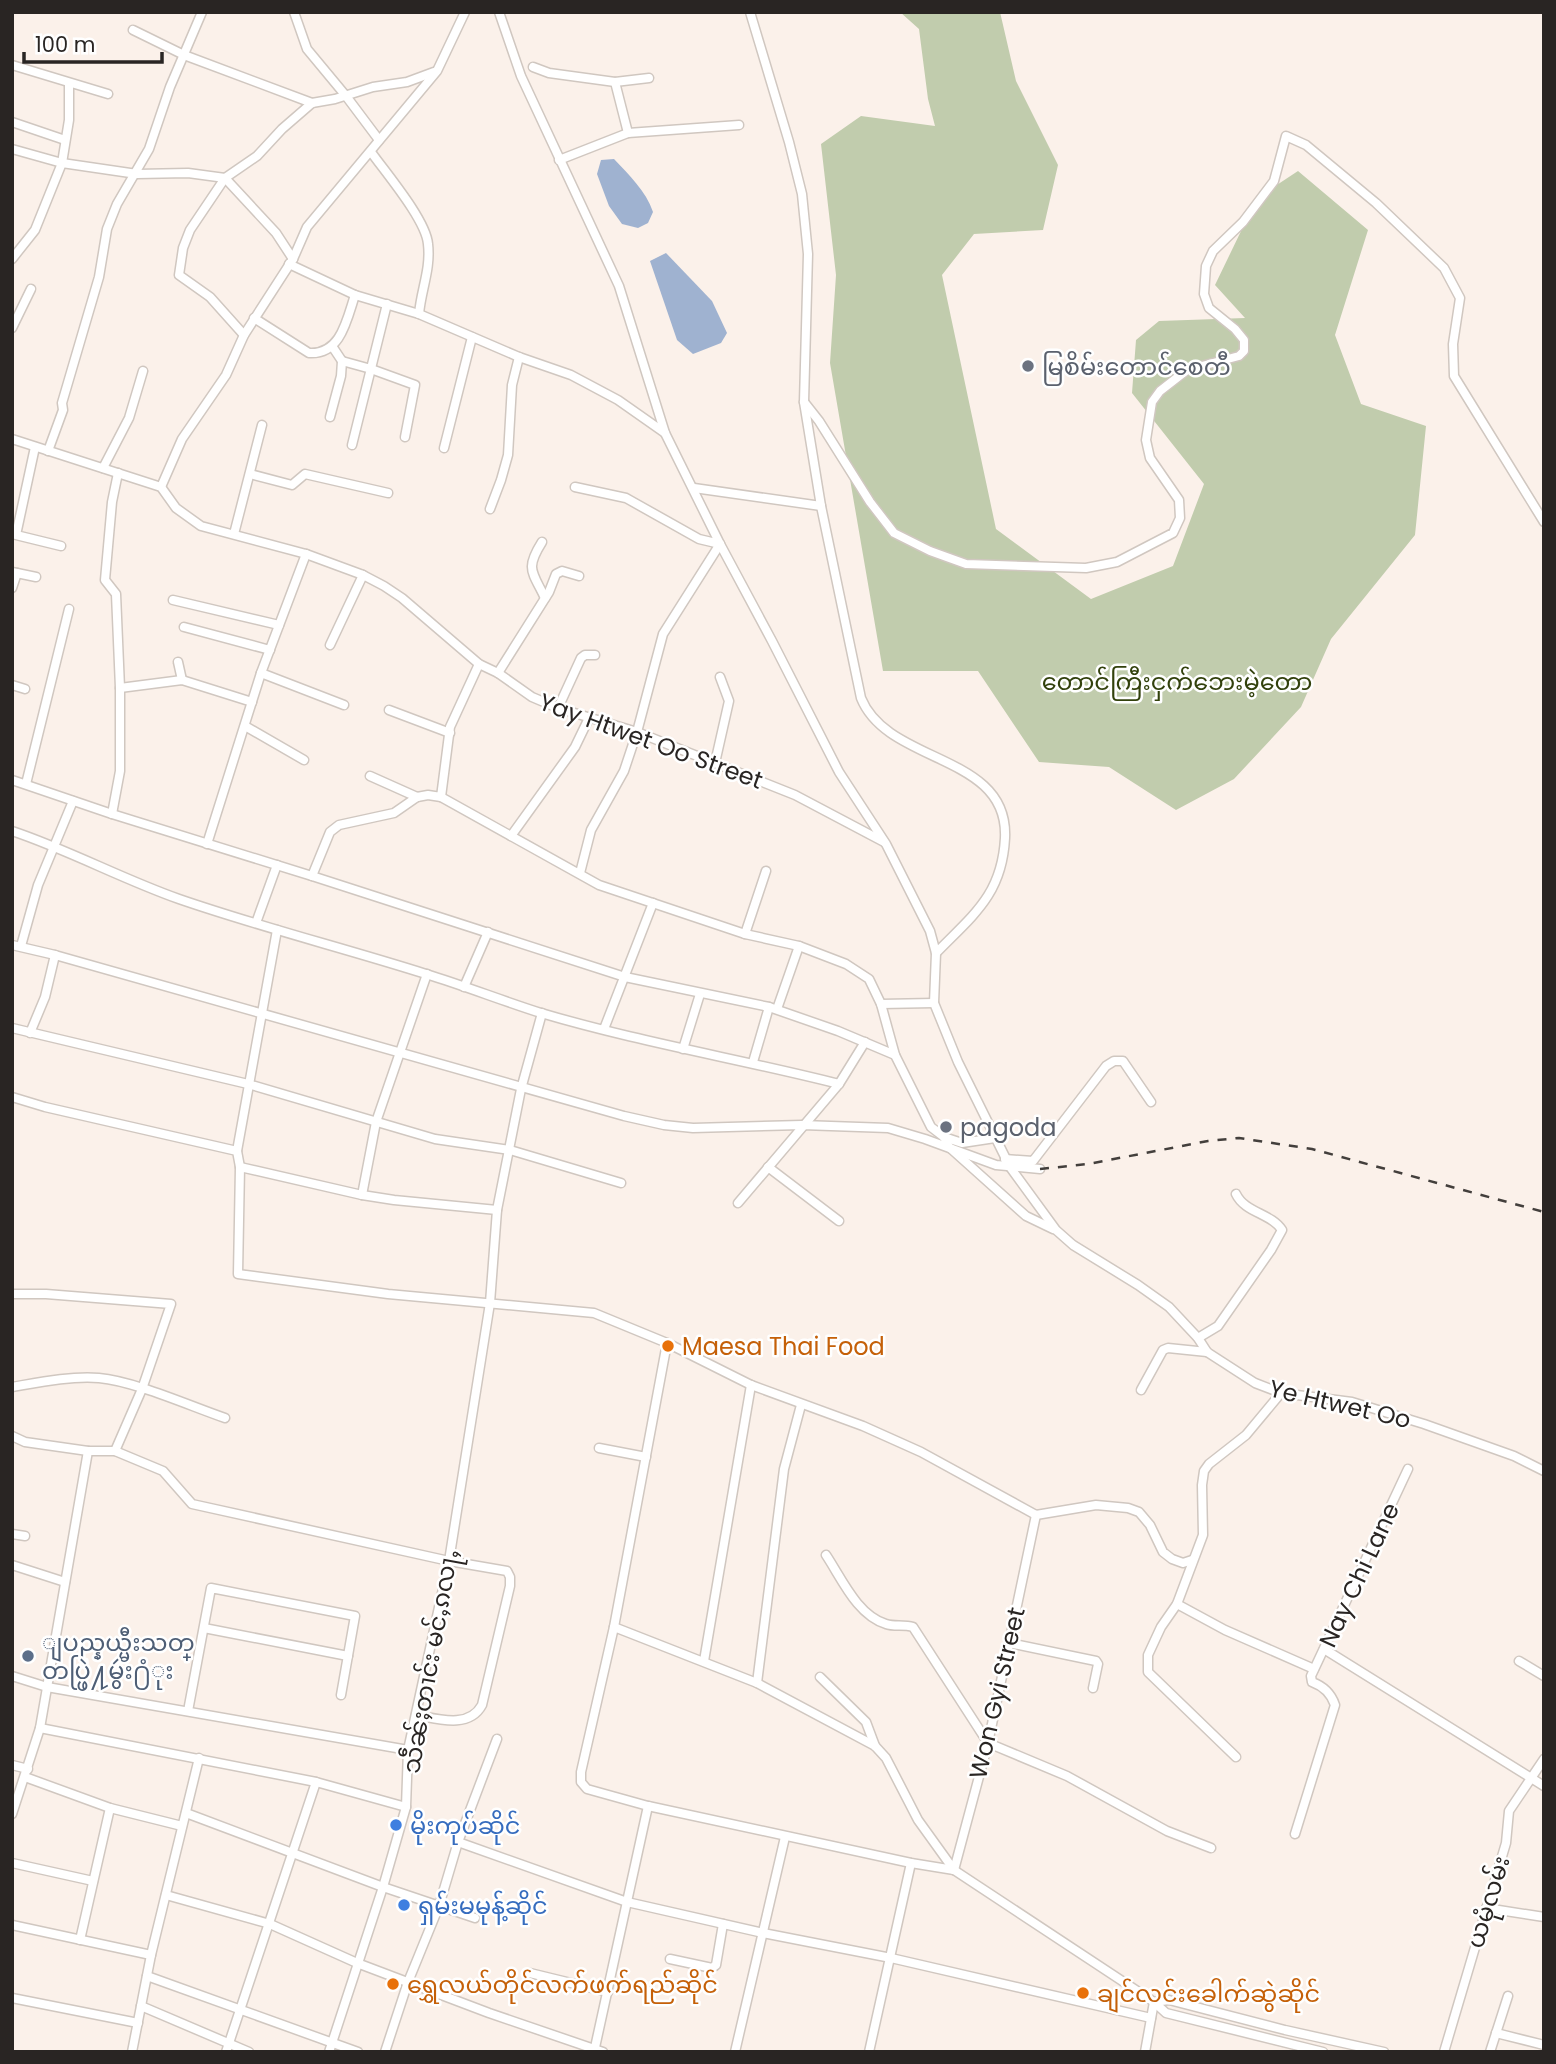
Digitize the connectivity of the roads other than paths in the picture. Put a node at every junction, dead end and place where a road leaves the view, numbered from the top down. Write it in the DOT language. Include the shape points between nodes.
graph roads {
  1 [pos="202,12"];
  2 [pos="293,12"];
  3 [pos="465,12"];
  4 [pos="499,12"];
  5 [pos="750,12"];
  6 [pos="133,30"];
  7 [pos="184,55"];
  8 [pos="12,65"];
  9 [pos="533,67"];
  10 [pos="437,71"];
  11 [pos="649,78"];
  12 [pos="615,82"];
  13 [pos="69,84"];
  14 [pos="108,94"];
  15 [pos="346,96"];
  16 [pos="312,103"];
  17 [pos="12,122"];
  18 [pos="739,125"];
  19 [pos="628,132"];
  20 [pos="65,140"];
  21 [pos="379,140"];
  22 [pos="12,149"];
  23 [pos="371,152"];
  24 [pos="559,160"];
  25 [pos="62,163"];
  26 [pos="136,174"];
  27 [pos="225,178"];
  28 [pos="12,259"];
  29 [pos="291,262"];
  30 [pos="31,289"];
  31 [pos="355,295"];
  32 [pos="387,304"];
  33 [pos="419,314"];
  34 [pos="254,318"];
  35 [pos="12,328"];
  36 [pos="244,335"];
  37 [pos="472,337"];
  38 [pos="332,346"];
  39 [pos="519,356"];
  40 [pos="342,361"];
  41 [pos="371,369"];
  42 [pos="143,371"];
  43 [pos="804,402"];
  44 [pos="330,417"];
  45 [pos="262,425"];
  46 [pos="665,433"];
  47 [pos="405,436"];
  48 [pos="12,439"];
  49 [pos="352,445"];
  50 [pos="35,447"];
  51 [pos="444,448"];
  52 [pos="48,451"];
  53 [pos="103,468"];
  54 [pos="118,473"];
  55 [pos="250,474"];
  56 [pos="161,487"];
  57 [pos="575,487"];
  58 [pos="694,488"];
  59 [pos="388,493"];
  60 [pos="821,506"];
  61 [pos="490,509"];
  62 [pos="1544,522"];
  63 [pos="234,534"];
  64 [pos="542,542"];
  65 [pos="720,544"];
  66 [pos="61,546"];
  67 [pos="306,554"];
  68 [pos="15,572"];
  69 [pos="363,575"];
  70 [pos="36,576"];
  71 [pos="579,576"];
  72 [pos="12,588"];
  73 [pos="545,598"];
  74 [pos="173,600"];
  75 [pos="69,609"];
  76 [pos="279,625"];
  77 [pos="184,626"];
  78 [pos="330,645"];
  79 [pos="270,650"];
  80 [pos="595,655"];
  81 [pos="178,662"];
  82 [pos="479,664"];
  83 [pos="261,673"];
  84 [pos="498,673"];
  85 [pos="720,677"];
  86 [pos="182,680"];
  87 [pos="12,685"];
  88 [pos="120,688"];
  89 [pos="25,689"];
  90 [pos="252,702"];
  91 [pos="344,705"];
  92 [pos="558,708"];
  93 [pos="389,710"];
  94 [pos="589,718"];
  95 [pos="245,726"];
  96 [pos="637,732"];
  97 [pos="450,733"];
  98 [pos="304,760"];
  99 [pos="715,763"];
  100 [pos="370,776"];
  101 [pos="12,780"];
  102 [pos="26,785"];
  103 [pos="417,797"];
  104 [pos="441,797"];
  105 [pos="73,802"];
  106 [pos="112,814"];
  107 [pos="12,831"];
  108 [pos="511,835"];
  109 [pos="207,844"];
  110 [pos="886,844"];
  111 [pos="55,845"];
  112 [pos="276,865"];
  113 [pos="766,872"];
  114 [pos="580,873"];
  115 [pos="312,876"];
  116 [pos="653,903"];
  117 [pos="256,923"];
  118 [pos="277,930"];
  119 [pos="488,932"];
  120 [pos="745,934"];
  121 [pos="16,946"];
  122 [pos="799,946"];
  123 [pos="936,953"];
  124 [pos="55,955"];
  125 [pos="427,974"];
  126 [pos="625,977"];
  127 [pos="464,986"];
  128 [pos="700,994"];
  129 [pos="934,1003"];
  130 [pos="881,1004"];
  131 [pos="773,1008"];
  132 [pos="542,1013"];
  133 [pos="262,1015"];
  134 [pos="12,1028"];
  135 [pos="604,1029"];
  136 [pos="30,1033"];
  137 [pos="864,1042"];
  138 [pos="683,1049"];
  139 [pos="400,1053"];
  140 [pos="895,1055"];
  141 [pos="753,1062"];
  142 [pos="248,1084"];
  143 [pos="839,1084"];
  144 [pos="522,1086"];
  145 [pos="12,1097"];
  146 [pos="1150,1102"];
  147 [pos="376,1122"];
  148 [pos="802,1125"];
  149 [pos="944,1137"];
  150 [pos="995,1138"];
  151 [pos="949,1147"];
  152 [pos="510,1150"];
  153 [pos="237,1151"];
  154 [pos="1005,1158"];
  155 [pos="240,1167"];
  156 [pos="768,1167"];
  157 [pos="1010,1167"];
  158 [pos="1040,1169"];
  159 [pos="621,1183"];
  160 [pos="1236,1194"];
  161 [pos="362,1195"];
  162 [pos="738,1203"];
  163 [pos="497,1210"];
  164 [pos="839,1221"];
  165 [pos="1056,1230"];
  166 [pos="12,1294"];
  167 [pos="490,1303"];
  168 [pos="1198,1338"];
  169 [pos="667,1343"];
  170 [pos="1207,1352"];
  171 [pos="751,1385"];
  172 [pos="12,1387"];
  173 [pos="142,1389"];
  174 [pos="1140,1390"];
  175 [pos="1282,1393"];
  176 [pos="801,1405"];
  177 [pos="225,1418"];
  178 [pos="12,1436"];
  179 [pos="599,1448"];
  180 [pos="88,1451"];
  181 [pos="114,1451"];
  182 [pos="646,1457"];
  183 [pos="1408,1469"];
  184 [pos="1544,1471"];
  185 [pos="1036,1515"];
  186 [pos="12,1534"];
  187 [pos="25,1536"];
  188 [pos="826,1555"];
  189 [pos="1192,1560"];
  190 [pos="449,1561"];
  191 [pos="12,1565"];
  192 [pos="65,1582"];
  193 [pos="1177,1604"];
  194 [pos="614,1627"];
  195 [pos="204,1628"];
  196 [pos="1009,1643"];
  197 [pos="1324,1649"];
  198 [pos="348,1656"];
  199 [pos="704,1661"];
  200 [pos="1519,1661"];
  201 [pos="1314,1670"];
  202 [pos="1544,1675"];
  203 [pos="12,1676"];
  204 [pos="820,1676"];
  205 [pos="757,1683"];
  206 [pos="47,1687"];
  207 [pos="1093,1688"];
  208 [pos="341,1695"];
  209 [pos="188,1711"];
  210 [pos="415,1715"];
  211 [pos="40,1728"];
  212 [pos="497,1739"];
  213 [pos="988,1743"];
  214 [pos="875,1746"];
  215 [pos="408,1750"];
  216 [pos="1236,1757"];
  217 [pos="200,1758"];
  218 [pos="1544,1759"];
  219 [pos="12,1765"];
  220 [pos="26,1773"];
  221 [pos="1530,1779"];
  222 [pos="316,1782"];
  223 [pos="1544,1786"];
  224 [pos="648,1806"];
  225 [pos="406,1807"];
  226 [pos="110,1808"];
  227 [pos="186,1813"];
  228 [pos="12,1814"];
  229 [pos="182,1826"];
  230 [pos="1295,1834"];
  231 [pos="785,1837"];
  232 [pos="458,1842"];
  233 [pos="1211,1848"];
  234 [pos="293,1852"];
  235 [pos="12,1863"];
  236 [pos="911,1863"];
  237 [pos="954,1870"];
  238 [pos="93,1881"];
  239 [pos="383,1887"];
  240 [pos="166,1895"];
  241 [pos="627,1902"];
  242 [pos="439,1906"];
  243 [pos="1486,1908"];
  244 [pos="1544,1917"];
  245 [pos="475,1918"];
  246 [pos="270,1924"];
  247 [pos="723,1924"];
  248 [pos="12,1925"];
  249 [pos="763,1933"];
  250 [pos="80,1940"];
  251 [pos="151,1955"];
  252 [pos="891,1958"];
  253 [pos="670,1959"];
  254 [pos="356,1963"];
  255 [pos="530,1973"];
  256 [pos="147,1976"];
  257 [pos="408,1982"];
  258 [pos="608,1992"];
  259 [pos="1508,1996"];
  260 [pos="12,1998"];
  261 [pos="1154,2002"];
  262 [pos="141,2006"];
  263 [pos="240,2010"];
  264 [pos="1151,2018"];
  265 [pos="138,2023"];
  266 [pos="1496,2033"];
  267 [pos="1544,2045"];
  268 [pos="227,2048"];
  269 [pos="330,2048"];
  270 [pos="597,2051"];
  271 [pos="132,2052"];
  272 [pos="249,2052"];
  273 [pos="358,2052"];
  274 [pos="385,2052"];
  275 [pos="735,2052"];
  276 [pos="869,2052"];
  277 [pos="1145,2052"];
  278 [pos="1323,2052"];
  279 [pos="1384,2052"];
  280 [pos="1444,2052"];
  281 [pos="1490,2052"];
  1 -- 7 [label="street"];
  2 -- 15 [label="street" via="307,50"];
  3 -- 10 [label="street"];
  4 -- 24 [label="street" via="521,76"];
  5 -- 43 [label="street" via="802,194 808,254"];
  6 -- 7 [label="street"];
  7 -- 16 [label="street"];
  7 -- 26 [label="street"];
  8 -- 13 [label="street"];
  9 -- 12 [label="street"];
  10 -- 15 [label="street"];
  10 -- 21 [label="street"];
  11 -- 12 [label="street"];
  12 -- 19 [label="street"];
  13 -- 14 [label="street"];
  13 -- 20 [label="street"];
  15 -- 16 [label="street"];
  15 -- 21 [label="street"];
  16 -- 27 [label="street" via="257,156"];
  17 -- 20 [label="street"];
  18 -- 19 [label="street"];
  19 -- 24 [label="street"];
  20 -- 25 [label="street"];
  21 -- 23 [label="street"];
  22 -- 25 [label="street"];
  23 -- 29 [label="street" via="307,227"];
  23 -- 33 [label="street" via="417,216 428,241 428,276"];
  24 -- 46 [label="street" via="619,286"];
  25 -- 26 [label="street"];
  25 -- 28 [label="street" via="35,230"];
  26 -- 27 [label="street"];
  26 -- 52 [label="street" via="107,229 99,277"];
  27 -- 29 [label="street" via="276,233"];
  27 -- 36 [label="street" via="191,230 179,275 209,297"];
  29 -- 31 [label="street"];
  29 -- 34 [label="street"];
  30 -- 35 [label="street"];
  31 -- 32 [label="street"];
  31 -- 38 [label="street" via="343,331"];
  32 -- 33 [label="street"];
  32 -- 41 [label="street"];
  33 -- 37 [label="street"];
  34 -- 36 [label="street"];
  34 -- 38 [label="street" via="309,353"];
  36 -- 56 [label="street" via="226,375 182,439"];
  37 -- 39 [label="street"];
  37 -- 51 [label="street"];
  38 -- 40 [label="street"];
  39 -- 46 [label="street" via="571,374"];
  39 -- 61 [label="street" via="512,385 508,455"];
  40 -- 41 [label="street"];
  40 -- 44 [label="street"];
  41 -- 47 [label="street" via="415,385"];
  41 -- 49 [label="street"];
  42 -- 53 [label="street" via="129,418"];
  43 -- 60 [label="street"];
  43 -- 62 [label="street" via="894,533 929,551 966,564 1086,568 1117,562 1173,533 1180,518 1179,500 1150,458 1146,440 1152,402 1187,370 1244,351 1244,340 1209,308 1204,294 1206,266 1213,251 1243,222 1274,181 1286,136 1307,145 1444,268 1460,298 1454,376"];
  45 -- 55 [label="street"];
  46 -- 58 [label="street"];
  48 -- 50 [label="street"];
  50 -- 52 [label="street"];
  50 -- 66 [label="street" via="16,535"];
  52 -- 53 [label="street"];
  53 -- 54 [label="street"];
  54 -- 56 [label="street"];
  54 -- 88 [label="street" via="105,580 116,594"];
  55 -- 59 [label="street" via="292,485 305,474"];
  55 -- 63 [label="street"];
  56 -- 63 [label="street, Yay Htwet Oo Street" via="176,508 201,526"];
  57 -- 65 [label="street" via="626,498 699,539"];
  58 -- 60 [label="street"];
  58 -- 65 [label="street"];
  60 -- 123 [label="street" via="866,710 901,741 971,774 1003,810 1006,830 1000,874 979,909"];
  63 -- 67 [label="street, Yay Htwet Oo Street"];
  64 -- 73 [label="street" via="530,568"];
  65 -- 96 [label="street" via="663,634"];
  65 -- 110 [label="street" via="839,772"];
  67 -- 69 [label="street, Yay Htwet Oo Street"];
  67 -- 76 [label="street"];
  68 -- 70 [label="street"];
  68 -- 72 [label="street"];
  69 -- 78 [label="street"];
  69 -- 82 [label="street, Yay Htwet Oo Street" via="402,598"];
  71 -- 73 [label="street" via="562,571 556,574"];
  73 -- 84 [label="street"];
  74 -- 76 [label="street"];
  75 -- 102 [label="street"];
  76 -- 79 [label="street"];
  77 -- 79 [label="street"];
  79 -- 83 [label="street"];
  80 -- 92 [label="street" via="581,658"];
  81 -- 86 [label="street"];
  82 -- 84 [label="street, Yay Htwet Oo Street"];
  82 -- 97 [label="street"];
  83 -- 90 [label="street"];
  83 -- 91 [label="street"];
  84 -- 92 [label="street, Yay Htwet Oo Street" via="532,697"];
  85 -- 99 [label="street" via="729,701"];
  86 -- 88 [label="street"];
  86 -- 90 [label="street"];
  87 -- 89 [label="street"];
  88 -- 106 [label="street" via="120,771"];
  90 -- 95 [label="street"];
  92 -- 94 [label="street, Yay Htwet Oo Street"];
  93 -- 97 [label="street"];
  94 -- 96 [label="street, Yay Htwet Oo Street"];
  94 -- 108 [label="street" via="575,747"];
  95 -- 98 [label="street"];
  95 -- 109 [label="street"];
  96 -- 99 [label="street, Yay Htwet Oo Street"];
  96 -- 114 [label="street" via="624,771 591,830"];
  97 -- 104 [label="street"];
  99 -- 110 [label="street, Yay Htwet Oo Street" via="795,795"];
  100 -- 103 [label="street"];
  101 -- 102 [label="street"];
  102 -- 105 [label="street"];
  103 -- 104 [label="street"];
  103 -- 115 [label="street" via="394,813 340,824 330,832"];
  104 -- 108 [label="street"];
  105 -- 106 [label="street"];
  105 -- 111 [label="street"];
  106 -- 109 [label="street"];
  107 -- 111 [label="street"];
  108 -- 114 [label="street"];
  109 -- 112 [label="street"];
  110 -- 123 [label="street" via="930,931"];
  111 -- 117 [label="street" via="165,893"];
  111 -- 121 [label="street"];
  112 -- 115 [label="street"];
  112 -- 117 [label="street"];
  113 -- 120 [label="street"];
  114 -- 116 [label="street" via="599,885"];
  115 -- 119 [label="street"];
  116 -- 120 [label="street"];
  116 -- 126 [label="street"];
  117 -- 118 [label="street"];
  118 -- 125 [label="street"];
  118 -- 133 [label="street"];
  119 -- 126 [label="street"];
  119 -- 127 [label="street"];
  120 -- 122 [label="street"];
  121 -- 124 [label="street"];
  122 -- 130 [label="street" via="846,964 869,979"];
  122 -- 131 [label="street"];
  123 -- 129 [label="street"];
  124 -- 133 [label="street"];
  124 -- 136 [label="street" via="46,997"];
  125 -- 127 [label="street"];
  125 -- 139 [label="street"];
  126 -- 128 [label="street"];
  126 -- 135 [label="street"];
  127 -- 132 [label="street"];
  128 -- 131 [label="street"];
  128 -- 138 [label="street"];
  129 -- 130 [label="street"];
  129 -- 150 [label="street"];
  130 -- 140 [label="street"];
  131 -- 137 [label="street"];
  131 -- 141 [label="street"];
  132 -- 135 [label="street"];
  132 -- 144 [label="street, သဵၼ်ႈတၢင်း မင်ႇၵလႃႇ"];
  133 -- 139 [label="street"];
  133 -- 142 [label="street"];
  134 -- 136 [label="street"];
  135 -- 138 [label="street"];
  136 -- 142 [label="street"];
  137 -- 140 [label="street"];
  137 -- 143 [label="street"];
  138 -- 141 [label="street"];
  139 -- 144 [label="street"];
  139 -- 147 [label="street"];
  140 -- 149 [label="street" via="931,1127"];
  141 -- 143 [label="street"];
  142 -- 147 [label="street"];
  142 -- 153 [label="street"];
  143 -- 148 [label="street"];
  144 -- 148 [label="street" via="664,1125"];
  144 -- 152 [label="street, သဵၼ်ႈတၢင်း မင်ႇၵလႃႇ"];
  145 -- 153 [label="street"];
  146 -- 154 [label="street" via="1123,1061 1114,1061 1033,1161"];
  147 -- 152 [label="street" via="435,1139"];
  147 -- 161 [label="street"];
  148 -- 151 [label="street" via="888,1128"];
  148 -- 156 [label="street"];
  149 -- 150 [label="street" via="962,1143"];
  149 -- 151 [label="street"];
  150 -- 154 [label="street"];
  151 -- 157 [label="street"];
  151 -- 165 [label="street" via="1026,1216"];
  152 -- 159 [label="street"];
  152 -- 163 [label="street, သဵၼ်ႈတၢင်း မင်ႇၵလႃႇ"];
  153 -- 155 [label="street"];
  154 -- 157 [label="street"];
  155 -- 161 [label="street"];
  155 -- 167 [label="street" via="238,1274"];
  156 -- 162 [label="street"];
  156 -- 164 [label="street"];
  157 -- 158 [label="street"];
  157 -- 165 [label="street"];
  160 -- 168 [label="street" via="1242,1204 1282,1230 1218,1326"];
  161 -- 163 [label="street"];
  163 -- 167 [label="street, သဵၼ်ႈတၢင်း မင်ႇၵလႃႇ"];
  165 -- 168 [label="street, Ye Htwet Oo" via="1169,1307"];
  166 -- 173 [label="street" via="171,1304"];
  167 -- 169 [label="street" via="594,1313"];
  167 -- 190 [label="street, သဵၼ်ႈတၢင်း မင်ႇၵလႃႇ"];
  168 -- 170 [label="street, Ye Htwet Oo"];
  169 -- 171 [label="street"];
  169 -- 182 [label="street"];
  170 -- 174 [label="street" via="1163,1350"];
  170 -- 175 [label="street, Ye Htwet Oo" via="1255,1383"];
  171 -- 176 [label="street"];
  171 -- 199 [label="street"];
  172 -- 173 [label="street" via="102,1378"];
  173 -- 177 [label="street"];
  173 -- 181 [label="street"];
  175 -- 184 [label="street, Ye Htwet Oo" via="1364,1406 1475,1441"];
  175 -- 189 [label="street" via="1247,1434 1204,1471 1203,1535"];
  176 -- 185 [label="street" via="921,1452"];
  176 -- 205 [label="street" via="784,1469"];
  178 -- 180 [label="street"];
  179 -- 182 [label="street"];
  180 -- 181 [label="street"];
  180 -- 192 [label="street"];
  181 -- 190 [label="street" via="163,1471 192,1504"];
  182 -- 194 [label="street"];
  183 -- 197 [label="street, Nay Chi Lane"];
  185 -- 189 [label="street" via="1096,1505 1128,1508 1144,1516 1163,1552 1182,1563"];
  185 -- 196 [label="street, Won Gyi Street"];
  186 -- 187 [label="street"];
  188 -- 213 [label="street" via="871,1618 913,1626"];
  189 -- 193 [label="street"];
  190 -- 210 [label="street, သဵၼ်ႈတၢင်း မင်ႇၵလႃႇ"];
  190 -- 210 [label="street" via="507,1571 510,1586 477,1713 453,1721"];
  191 -- 192 [label="street"];
  192 -- 206 [label="street"];
  193 -- 201 [label="street"];
  193 -- 216 [label="street" via="1148,1654 1148,1672"];
  194 -- 199 [label="street"];
  194 -- 224 [label="street" via="581,1782 587,1789"];
  195 -- 198 [label="street"];
  195 -- 198 [label="street" via="211,1588 355,1616"];
  195 -- 209 [label="street"];
  196 -- 207 [label="street" via="1096,1661"];
  196 -- 213 [label="street, Won Gyi Street"];
  197 -- 201 [label="street, Nay Chi Lane"];
  197 -- 221 [label="street"];
  198 -- 208 [label="street"];
  199 -- 205 [label="street"];
  200 -- 202 [label="street"];
  201 -- 230 [label="street, Nay Chi Lane" via="1310,1680 1326,1690 1335,1705"];
  203 -- 206 [label="street"];
  204 -- 214 [label="street" via="866,1722"];
  205 -- 214 [label="street"];
  206 -- 209 [label="street"];
  206 -- 211 [label="street"];
  209 -- 215 [label="street"];
  210 -- 215 [label="street, သဵၼ်ႈတၢင်း မင်ႇၵလႃႇ"];
  211 -- 217 [label="street"];
  211 -- 220 [label="street"];
  212 -- 232 [label="street"];
  213 -- 233 [label="street" via="1067,1776 1167,1831"];
  213 -- 237 [label="street, Won Gyi Street"];
  214 -- 237 [label="street"];
  215 -- 225 [label="street, သဵၼ်ႈတၢင်း မင်ႇၵလႃႇ"];
  217 -- 222 [label="street"];
  217 -- 227 [label="street"];
  218 -- 221 [label="street, ယမုံလမ်း"];
  219 -- 220 [label="street"];
  220 -- 226 [label="street"];
  220 -- 228 [label="street"];
  221 -- 223 [label="street"];
  221 -- 243 [label="street, ယမုံလမ်း" via="1509,1811 1506,1843"];
  222 -- 225 [label="street"];
  222 -- 234 [label="street"];
  224 -- 231 [label="street"];
  224 -- 241 [label="street"];
  225 -- 239 [label="street, သဵၼ်ႈတၢင်း မင်ႇၵလႃႇ"];
  226 -- 229 [label="street"];
  226 -- 238 [label="street"];
  227 -- 229 [label="street"];
  227 -- 234 [label="street"];
  229 -- 240 [label="street"];
  231 -- 236 [label="street"];
  231 -- 249 [label="street"];
  232 -- 241 [label="street"];
  232 -- 242 [label="street"];
  234 -- 239 [label="street"];
  234 -- 246 [label="street"];
  235 -- 238 [label="street"];
  236 -- 237 [label="street"];
  236 -- 252 [label="street"];
  237 -- 261 [label="street"];
  238 -- 250 [label="street"];
  239 -- 242 [label="street"];
  239 -- 254 [label="street, သဵၼ်ႈတၢင်း မင်ႇၵလႃႇ"];
  240 -- 246 [label="street"];
  240 -- 251 [label="street"];
  241 -- 247 [label="street"];
  241 -- 258 [label="street"];
  242 -- 245 [label="street"];
  242 -- 257 [label="street"];
  243 -- 244 [label="street"];
  243 -- 280 [label="street, ယမုံလမ်း"];
  246 -- 254 [label="street"];
  246 -- 263 [label="street"];
  247 -- 249 [label="street"];
  247 -- 253 [label="street" via="712,1968"];
  248 -- 250 [label="street"];
  249 -- 252 [label="street"];
  249 -- 275 [label="street"];
  250 -- 251 [label="street"];
  251 -- 256 [label="street"];
  252 -- 264 [label="street"];
  252 -- 276 [label="street"];
  254 -- 257 [label="street"];
  254 -- 269 [label="street, သဵၼ်ႈတၢင်း မင်ႇၵလႃႇ"];
  255 -- 258 [label="street"];
  256 -- 262 [label="street"];
  256 -- 263 [label="street"];
  257 -- 270 [label="street"];
  257 -- 274 [label="street"];
  258 -- 270 [label="street"];
  259 -- 266 [label="street"];
  260 -- 265 [label="street"];
  261 -- 264 [label="street"];
  261 -- 278 [label="street" via="1166,2012"];
  261 -- 279 [label="street" via="1169,2000"];
  262 -- 265 [label="street"];
  262 -- 268 [label="street"];
  263 -- 268 [label="street"];
  263 -- 269 [label="street"];
  264 -- 277 [label="street"];
  265 -- 271 [label="street"];
  266 -- 267 [label="street"];
  266 -- 281 [label="street"];
  268 -- 272 [label="street"];
  269 -- 273 [label="street"];
}
